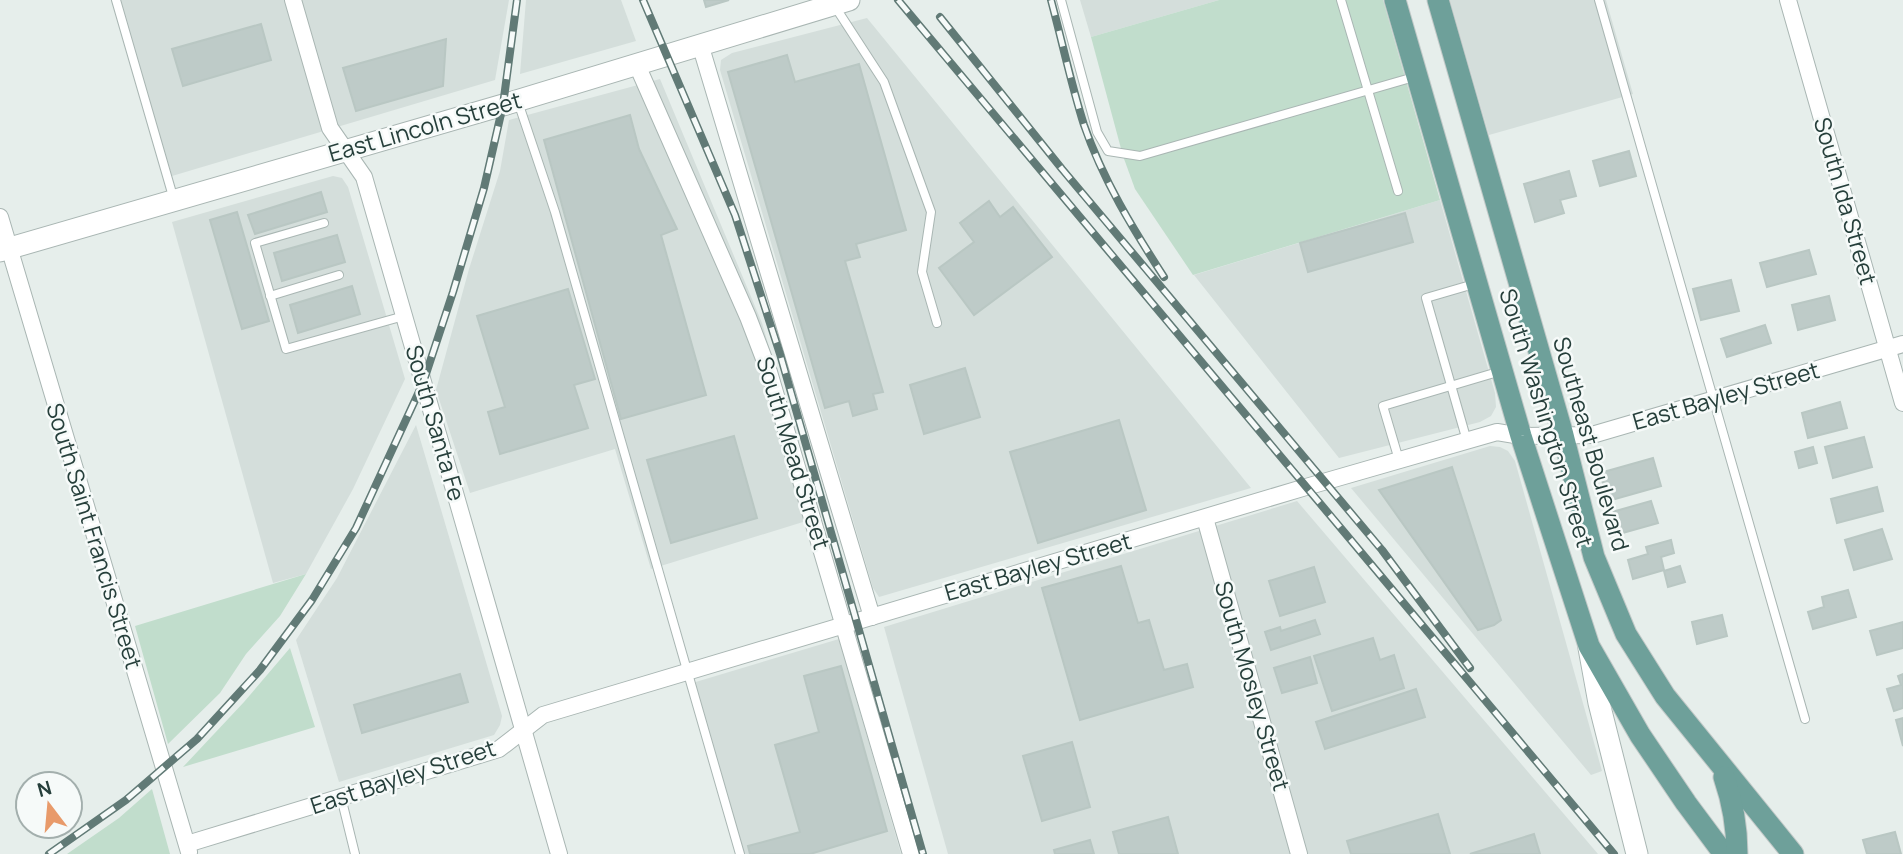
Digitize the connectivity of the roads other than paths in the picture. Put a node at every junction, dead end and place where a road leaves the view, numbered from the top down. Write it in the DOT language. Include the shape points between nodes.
graph roads {
  1 [pos="116,0"];
  2 [pos="293,0"];
  3 [pos="1061,0"];
  4 [pos="1341,0"];
  5 [pos="1395,0"];
  6 [pos="1438,0"];
  7 [pos="1600,0"];
  8 [pos="1788,0"];
  9 [pos="838,2"];
  10 [pos="700,44"];
  11 [pos="637,65"];
  12 [pos="1417,76"];
  13 [pos="1367,90"];
  14 [pos="518,100"];
  15 [pos="345,149"];
  16 [pos="1398,191"];
  17 [pos="174,200"];
  18 [pos="0,218"];
  19 [pos="324,223"];
  20 [pos="4,250"];
  21 [pos="339,275"];
  22 [pos="1477,284"];
  23 [pos="270,296"];
  24 [pos="404,316"];
  25 [pos="937,323"];
  26 [pos="1895,346"];
  27 [pos="1502,371"];
  28 [pos="1451,386"];
  29 [pos="1714,399"];
  30 [pos="1903,403"];
  31 [pos="1563,435"];
  32 [pos="1521,436"];
  33 [pos="1467,441"];
  34 [pos="1399,460"];
  35 [pos="1205,518"];
  36 [pos="872,617"];
  37 [pos="845,625"];
  38 [pos="1589,646"];
  39 [pos="689,671"];
  40 [pos="1805,719"];
  41 [pos="523,731"];
  42 [pos="1720,764"];
  43 [pos="341,797"];
  44 [pos="188,849"];
  45 [pos="355,854"];
  46 [pos="559,854"];
  47 [pos="740,854"];
  48 [pos="911,854"];
  49 [pos="1299,854"];
  50 [pos="1637,854"];
  51 [pos="1724,854"];
  52 [pos="1737,854"];
  53 [pos="1793,854"];
  1 -- 17 [label="lane"];
  2 -- 15 [label="street, South Santa Fe" via="330,128"];
  3 -- 13 [label="lane" via="1097,132 1108,151 1140,156"];
  4 -- 13 [label="lane"];
  5 -- 12 [label="main road, South Washington Street"];
  6 -- 31 [label="main road, Southeast Boulevard"];
  7 -- 29 [label="lane"];
  8 -- 26 [label="street, South Ida Street"];
  9 -- 10 [label="street, East Lincoln Street"];
  9 -- 25 [label="lane" via="884,82 931,212 922,272"];
  10 -- 11 [label="street, East Lincoln Street"];
  10 -- 36 [label="street, South Mead Street"];
  11 -- 14 [label="street, East Lincoln Street"];
  11 -- 37 [label="street, South Mead Street" via="769,372"];
  12 -- 13 [label="lane"];
  12 -- 22 [label="main road, South Washington Street"];
  13 -- 16 [label="lane"];
  14 -- 15 [label="street, East Lincoln Street"];
  14 -- 39 [label="lane"];
  15 -- 17 [label="street, East Lincoln Street"];
  15 -- 24 [label="street, South Santa Fe" via="364,177"];
  17 -- 20 [label="street, East Lincoln Street"];
  18 -- 20 [label="street, South Saint Francis Street"];
  19 -- 23 [label="lane" via="255,243"];
  20 -- 44 [label="street, South Saint Francis Street"];
  21 -- 23 [label="lane"];
  22 -- 27 [label="main road, South Washington Street"];
  22 -- 28 [label="lane" via="1426,298"];
  23 -- 24 [label="lane" via="286,349"];
  24 -- 41 [label="street, South Santa Fe"];
  26 -- 29 [label="street, East Bayley Street"];
  26 -- 30 [label="street, South Ida Street"];
  27 -- 28 [label="lane"];
  27 -- 32 [label="main road, South Washington Street"];
  28 -- 33 [label="lane"];
  28 -- 34 [label="lane" via="1383,406"];
  29 -- 31 [label="street, East Bayley Street" via="1592,435"];
  29 -- 40 [label="lane"];
  31 -- 32 [label="street, East Bayley Street"];
  31 -- 42 [label="main road, Southeast Boulevard" via="1594,557 1626,634 1665,696"];
  32 -- 33 [label="street, East Bayley Street" via="1497,432"];
  32 -- 38 [label="main road, South Washington Street"];
  33 -- 34 [label="street, East Bayley Street"];
  34 -- 35 [label="street, East Bayley Street"];
  35 -- 36 [label="street, East Bayley Street"];
  35 -- 49 [label="street, South Mosley Street"];
  36 -- 37 [label="street, East Bayley Street"];
  37 -- 39 [label="street, East Bayley Street"];
  37 -- 48 [label="street, South Mead Street"];
  38 -- 50 [label="street, South Washington Street"];
  38 -- 51 [label="main road" via="1640,735"];
  39 -- 41 [label="street, East Bayley Street" via="543,715"];
  39 -- 47 [label="lane"];
  41 -- 43 [label="street, East Bayley Street" via="499,749"];
  41 -- 46 [label="street, South Santa Fe"];
  42 -- 52 [label="main road" via="1733,803"];
  42 -- 53 [label="main road, Southeast Boulevard"];
  43 -- 44 [label="street, East Bayley Street"];
  43 -- 45 [label="lane"];
}
